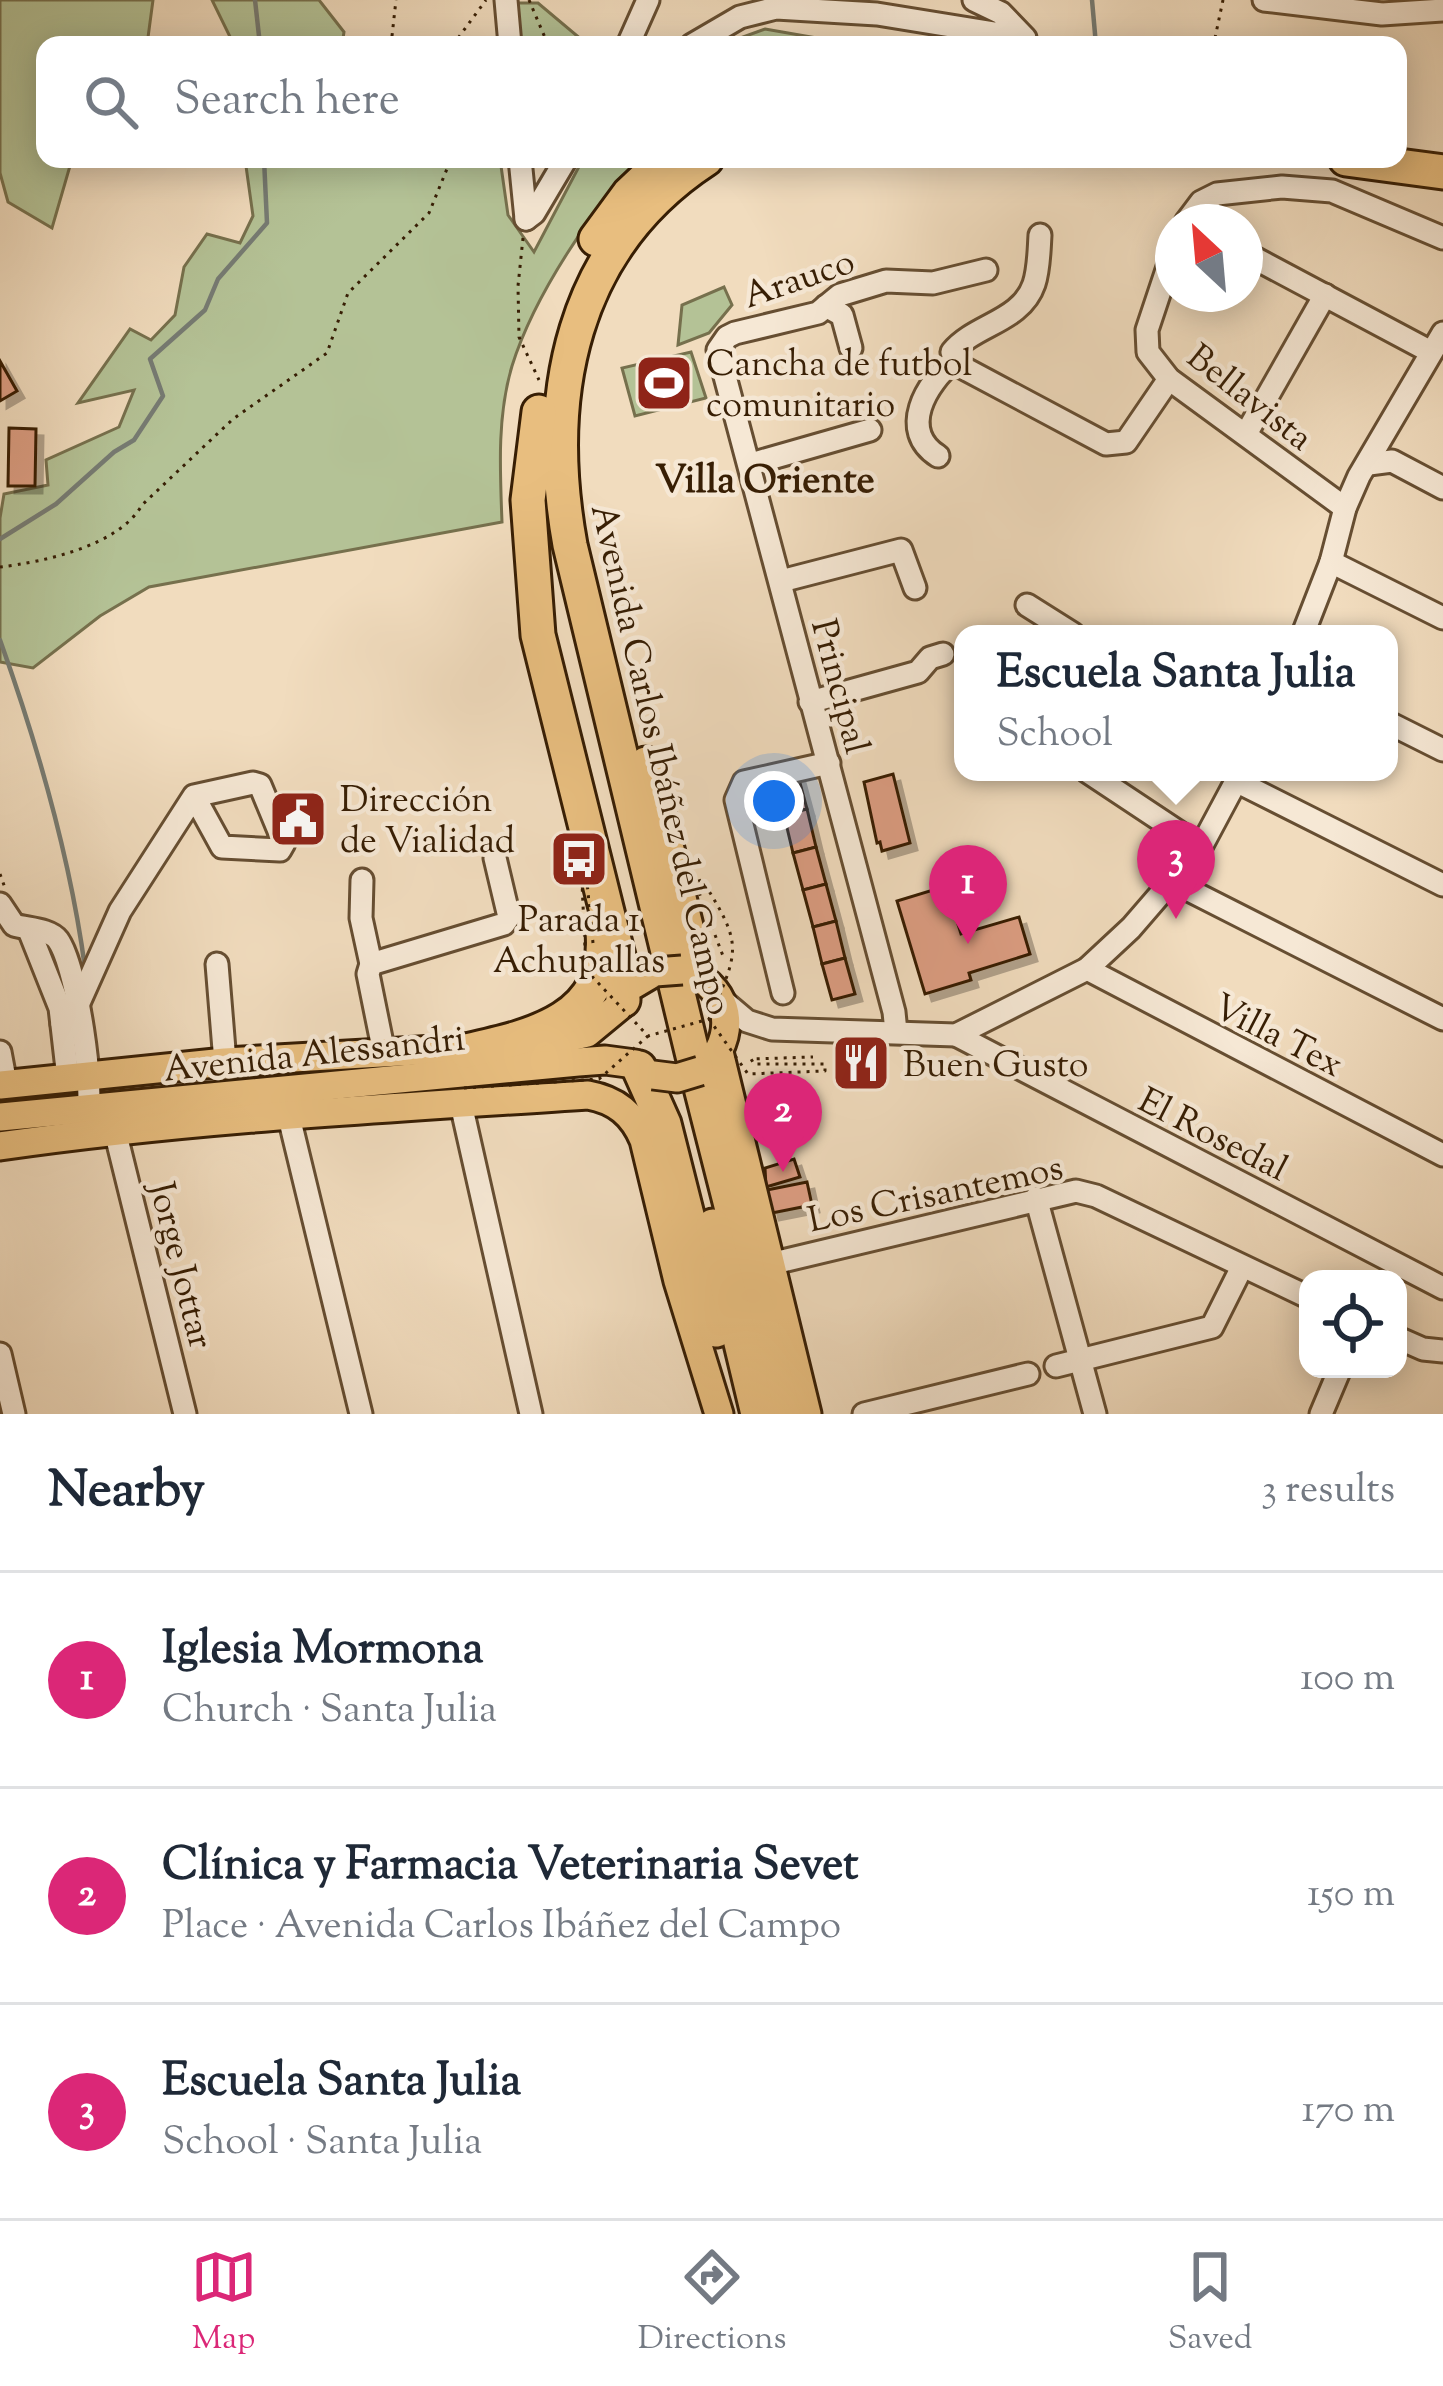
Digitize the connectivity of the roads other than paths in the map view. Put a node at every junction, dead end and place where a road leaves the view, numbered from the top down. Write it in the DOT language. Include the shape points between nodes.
graph roads {
  1 [pos="506,0"];
  2 [pos="648,0"];
  3 [pos="974,0"];
  4 [pos="1264,0"];
  5 [pos="1443,10"];
  6 [pos="509,36"];
  7 [pos="632,36"];
  8 [pos="707,36"];
  9 [pos="1012,36"];
  10 [pos="1023,36"];
  11 [pos="1407,149"];
  12 [pos="1443,154"];
  13 [pos="1407,167"];
  14 [pos="521,168"];
  15 [pos="561,168"];
  16 [pos="656,168"];
  17 [pos="695,168"];
  18 [pos="1443,172"];
  19 [pos="1200,204"];
  20 [pos="1040,235"];
  21 [pos="1443,238"];
  22 [pos="1263,262"];
  23 [pos="986,270"];
  24 [pos="1325,295"];
  25 [pos="826,306"];
  26 [pos="1155,308"];
  27 [pos="576,332"];
  28 [pos="1437,342"];
  29 [pos="851,348"];
  30 [pos="719,359"];
  31 [pos="959,365"];
  32 [pos="1169,379"];
  33 [pos="541,399"];
  34 [pos="869,430"];
  35 [pos="1246,434"];
  36 [pos="938,456"];
  37 [pos="752,464"];
  38 [pos="1369,464"];
  39 [pos="1443,488"];
  40 [pos="1345,508"];
  41 [pos="1331,562"];
  42 [pos="781,581"];
  43 [pos="915,589"];
  44 [pos="1027,605"];
  45 [pos="1443,618"];
  46 [pos="1059,625"];
  47 [pos="1306,625"];
  48 [pos="943,654"];
  49 [pos="811,701"];
  50 [pos="1398,728"];
  51 [pos="1443,751"];
  52 [pos="829,763"];
  53 [pos="1102,781"];
  54 [pos="1236,781"];
  55 [pos="1248,781"];
  56 [pos="194,796"];
  57 [pos="1201,847"];
  58 [pos="495,858"];
  59 [pos="362,880"];
  60 [pos="599,882"];
  61 [pos="1173,882"];
  62 [pos="1443,885"];
  63 [pos="0,904"];
  64 [pos="29,930"];
  65 [pos="217,964"];
  66 [pos="371,964"];
  67 [pos="1087,970"];
  68 [pos="702,991"];
  69 [pos="783,993"];
  70 [pos="626,997"];
  71 [pos="79,1005"];
  72 [pos="1443,1019"];
  73 [pos="62,1024"];
  74 [pos="772,1029"];
  75 [pos="896,1032"];
  76 [pos="956,1035"];
  77 [pos="466,1051"];
  78 [pos="0,1052"];
  79 [pos="384,1053"];
  80 [pos="714,1057"];
  81 [pos="644,1061"];
  82 [pos="224,1062"];
  83 [pos="78,1077"];
  84 [pos="3,1084"];
  85 [pos="462,1096"];
  86 [pos="90,1110"];
  87 [pos="0,1117"];
  88 [pos="289,1117"];
  89 [pos="116,1131"];
  90 [pos="73,1136"];
  91 [pos="0,1146"];
  92 [pos="1443,1155"];
  93 [pos="1036,1198"];
  94 [pos="770,1264"];
  95 [pos="1242,1267"];
  96 [pos="1443,1288"];
  97 [pos="1299,1293"];
  98 [pos="1407,1342"];
  99 [pos="1443,1351"];
  100 [pos="0,1354"];
  101 [pos="1080,1360"];
  102 [pos="1056,1366"];
  103 [pos="1028,1375"];
  104 [pos="1336,1378"];
  105 [pos="14,1414"];
  106 [pos="185,1414"];
  107 [pos="361,1414"];
  108 [pos="531,1414"];
  109 [pos="719,1414"];
  110 [pos="740,1414"];
  111 [pos="758,1414"];
  112 [pos="784,1414"];
  113 [pos="807,1414"];
  114 [pos="864,1414"];
  115 [pos="1095,1414"];
  116 [pos="1321,1414"];
  1 -- 6 [label="street"];
  2 -- 7 [label="street"];
  3 -- 10 [label="street"];
  4 -- 5 [label="street" via="1382,14"];
  8 -- 9 [label="street" via="776,8"];
  11 -- 12 [label="highway"];
  13 -- 18 [label="highway"];
  14 -- 15 [label="street" via="526,218"];
  16 -- 33 [label="highway, Avenida Carlos Ibáñez del Campo" via="588,254 557,325"];
  17 -- 27 [label="highway, Avenida Carlos Ibáñez del Campo" via="627,235"];
  19 -- 21 [label="street" via="1217,194 1282,187 1332,191"];
  20 -- 31 [label="street" via="1027,298 965,336 952,352"];
  22 -- 24 [label="street"];
  23 -- 25 [label="street, Arauco" via="926,284 886,281"];
  24 -- 28 [label="street"];
  24 -- 35 [label="street"];
  25 -- 29 [label="street" via="842,315"];
  25 -- 30 [label="street, Arauco" via="735,333 721,343"];
  26 -- 32 [label="street, Bellavista" via="1148,352"];
  27 -- 68 [label="highway" via="579,480"];
  27 -- 112 [label="highway, Avenida Carlos Ibáñez del Campo" via="558,447 570,545"];
  28 -- 38 [label="street"];
  30 -- 37 [label="street, Principal"];
  31 -- 32 [label="street" via="1106,444 1126,442"];
  31 -- 36 [label="street" via="931,381 918,416 924,445"];
  32 -- 35 [label="street, Bellavista"];
  33 -- 60 [label="highway" via="528,500 538,635"];
  33 -- 111 [label="highway, Avenida Carlos Ibáñez del Campo" via="539,464 550,541"];
  34 -- 37 [label="street"];
  35 -- 40 [label="street, Bellavista"];
  37 -- 42 [label="street, Principal"];
  38 -- 39 [label="street" via="1392,461"];
  38 -- 40 [label="street"];
  40 -- 41 [label="street"];
  41 -- 45 [label="street"];
  41 -- 47 [label="street"];
  42 -- 43 [label="street" via="901,550"];
  42 -- 49 [label="street, Principal"];
  44 -- 46 [label="street"];
  48 -- 49 [label="street" via="918,672"];
  49 -- 52 [label="street, Principal"];
  50 -- 51 [label="street"];
  52 -- 69 [label="street" via="744,782 736,800"];
  52 -- 75 [label="street, Principal"];
  53 -- 57 [label="street"];
  54 -- 57 [label="street"];
  55 -- 62 [label="street"];
  56 -- 71 [label="street" via="120,910"];
  57 -- 61 [label="street"];
  58 -- 66 [label="street" via="504,924"];
  59 -- 66 [label="street"];
  60 -- 70 [label="highway"];
  60 -- 77 [label="highway" via="605,954 584,999 538,1034"];
  61 -- 67 [label="street"];
  61 -- 72 [label="street"];
  63 -- 64 [label="street" via="14,925"];
  64 -- 71 [label="street" via="59,942"];
  64 -- 73 [label="street"];
  65 -- 82 [label="street"];
  66 -- 79 [label="street"];
  67 -- 76 [label="street"];
  67 -- 92 [label="street, Villa Tex"];
  68 -- 70 [label="main road, bridge" via="656,971"];
  68 -- 74 [label="street"];
  68 -- 80 [label="main road" via="727,1027"];
  70 -- 77 [label="main road, Avenida Alessandri" via="602,1024 568,1039"];
  70 -- 81 [label="main road" via="619,1036"];
  71 -- 73 [label="street"];
  71 -- 83 [label="street"];
  73 -- 83 [label="street"];
  74 -- 75 [label="street"];
  74 -- 80 [label="street"];
  75 -- 76 [label="street"];
  76 -- 96 [label="street, El Rosedal"];
  77 -- 79 [label="main road, Avenida Alessandri"];
  78 -- 84 [label="street"];
  79 -- 82 [label="main road, Avenida Alessandri"];
  80 -- 81 [label="main road, bridge" via="677,1078"];
  80 -- 94 [label="main road, Avenida Carlos Ibáñez del Campo"];
  81 -- 86 [label="main road, Avenida Alessandri"];
  81 -- 110 [label="highway"];
  82 -- 83 [label="main road, Avenida Alessandri"];
  83 -- 84 [label="main road, Avenida Alessandri"];
  83 -- 86 [label="street"];
  85 -- 88 [label="main road, Avenida Alessandri"];
  85 -- 108 [label="street"];
  85 -- 109 [label="main road" via="588,1095 634,1119"];
  86 -- 87 [label="main road, Avenida Alessandri"];
  86 -- 90 [label="street"];
  88 -- 89 [label="main road, Avenida Alessandri"];
  88 -- 107 [label="street"];
  89 -- 90 [label="main road, Avenida Alessandri"];
  89 -- 106 [label="street, Jorge Jottar"];
  90 -- 91 [label="main road, Avenida Alessandri"];
  93 -- 94 [label="street, Los Crisantemos"];
  93 -- 95 [label="street, Los Crisantemos" via="1096,1196"];
  93 -- 101 [label="street"];
  94 -- 113 [label="main road, Avenida Carlos Ibáñez del Campo"];
  95 -- 97 [label="street, Los Crisantemos"];
  95 -- 101 [label="street" via="1212,1327"];
  98 -- 99 [label="street"];
  100 -- 105 [label="street"];
  101 -- 102 [label="street"];
  101 -- 115 [label="street"];
  103 -- 114 [label="street"];
  104 -- 116 [label="street"];
}
